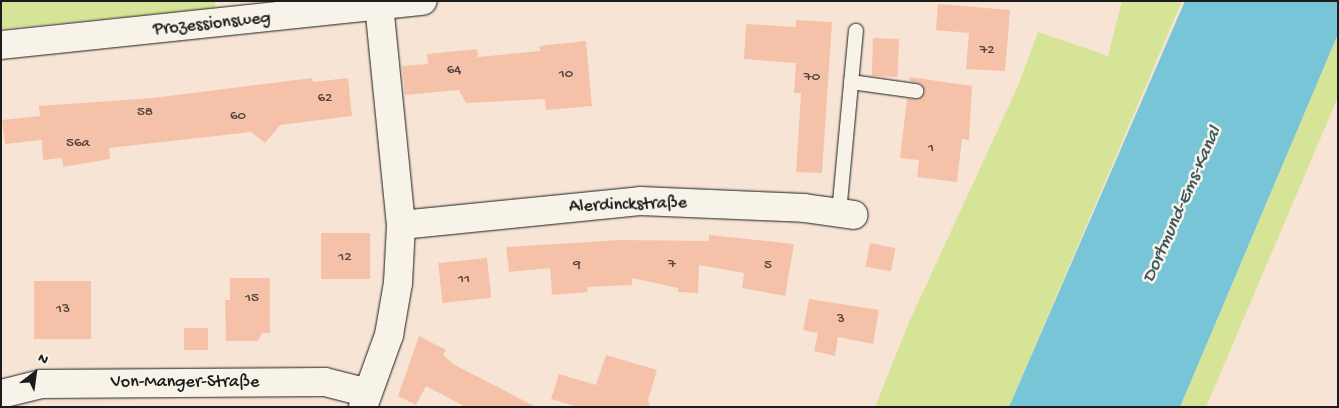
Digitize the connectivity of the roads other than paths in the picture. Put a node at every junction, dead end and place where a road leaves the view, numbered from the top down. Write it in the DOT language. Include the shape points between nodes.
graph roads {
  1 [pos="423,1"];
  2 [pos="379,6"];
  3 [pos="239,12"];
  4 [pos="856,31"];
  5 [pos="1,45"];
  6 [pos="851,82"];
  7 [pos="916,91"];
  8 [pos="847,214"];
  9 [pos="401,225"];
  10 [pos="1,394"];
  11 [pos="365,400"];
  1 -- 2 [label="street, Prozessionsweg"];
  2 -- 3 [label="street, Prozessionsweg"];
  2 -- 9 [label="street"];
  3 -- 5 [label="street, Prozessionsweg"];
  4 -- 6 [label="lane"];
  6 -- 7 [label="lane"];
  6 -- 8 [label="lane"];
  8 -- 9 [label="street, Alerdinckstraße" via="640,202"];
  9 -- 11 [label="street" via="398,283 389,335"];
  10 -- 11 [label="street, Von-Manger-Straße" via="41,384 324,382"];
}
